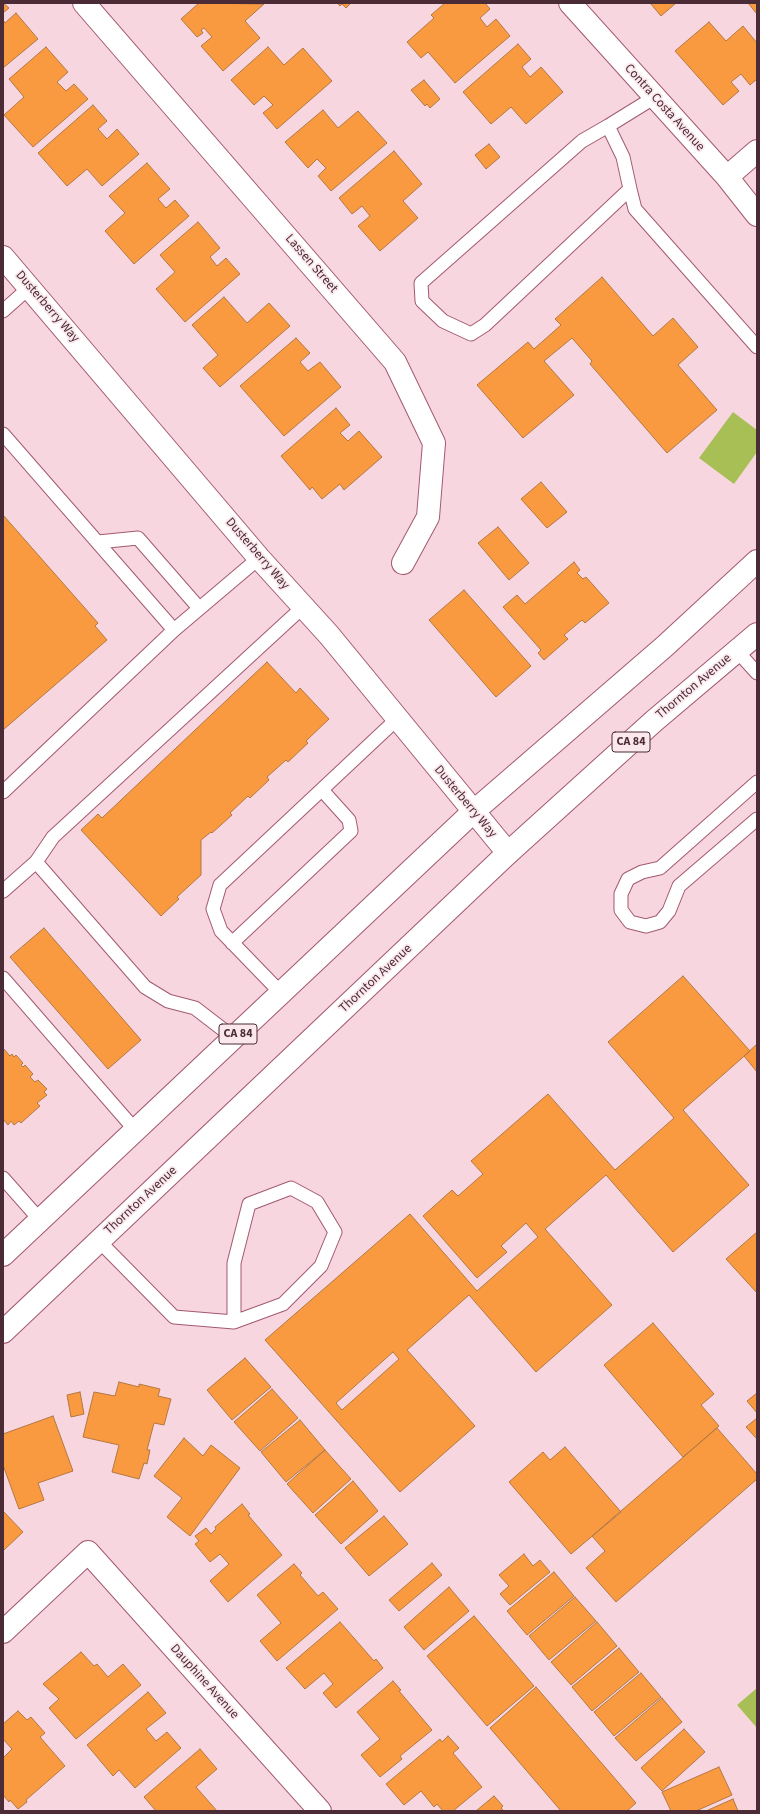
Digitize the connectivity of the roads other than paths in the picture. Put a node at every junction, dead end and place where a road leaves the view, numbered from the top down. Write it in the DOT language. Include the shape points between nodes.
graph roads {
  1 [pos="84,3"];
  2 [pos="570,3"];
  3 [pos="655,97"];
  4 [pos="608,126"];
  5 [pos="757,151"];
  6 [pos="727,177"];
  7 [pos="630,189"];
  8 [pos="757,215"];
  9 [pos="3,257"];
  10 [pos="30,287"];
  11 [pos="3,311"];
  12 [pos="757,347"];
  13 [pos="3,434"];
  14 [pos="98,542"];
  15 [pos="259,558"];
  16 [pos="757,561"];
  17 [pos="403,563"];
  18 [pos="303,607"];
  19 [pos="200,608"];
  20 [pos="174,630"];
  21 [pos="757,634"];
  22 [pos="737,651"];
  23 [pos="757,673"];
  24 [pos="397,719"];
  25 [pos="757,782"];
  26 [pos="322,790"];
  27 [pos="3,792"];
  28 [pos="473,812"];
  29 [pos="757,819"];
  30 [pos="508,853"];
  31 [pos="36,862"];
  32 [pos="3,891"];
  33 [pos="232,943"];
  34 [pos="3,978"];
  35 [pos="280,994"];
  36 [pos="234,1038"];
  37 [pos="136,1131"];
  38 [pos="3,1178"];
  39 [pos="40,1220"];
  40 [pos="99,1241"];
  41 [pos="3,1255"];
  42 [pos="234,1322"];
  43 [pos="3,1332"];
  44 [pos="3,1632"];
  45 [pos="319,1811"];
  1 -- 17 [label="main road, Lassen Street" via="395,362 434,443 428,517"];
  2 -- 3 [label="main road, Contra Costa Avenue"];
  3 -- 4 [label="lane"];
  3 -- 6 [label="main road, Contra Costa Avenue"];
  4 -- 7 [label="lane" via="623,157"];
  4 -- 7 [label="lane" via="582,141 420,283 422,301 444,321 471,334 484,325"];
  5 -- 6 [label="main road"];
  6 -- 8 [label="main road, Contra Costa Avenue"];
  7 -- 12 [label="lane" via="636,209"];
  9 -- 10 [label="main road, Dusterberry Way"];
  10 -- 11 [label="lane"];
  10 -- 15 [label="main road, Dusterberry Way"];
  13 -- 14 [label="lane"];
  14 -- 19 [label="lane" via="138,538"];
  14 -- 20 [label="lane"];
  15 -- 18 [label="main road, Dusterberry Way"];
  15 -- 19 [label="lane"];
  16 -- 28 [label="main road, CA 84" via="665,646"];
  18 -- 24 [label="main road, Dusterberry Way"];
  18 -- 31 [label="lane" via="53,837"];
  19 -- 20 [label="lane"];
  20 -- 27 [label="lane"];
  21 -- 22 [label="main road, Thornton Avenue / CA 84"];
  22 -- 23 [label="lane"];
  22 -- 30 [label="main road, Thornton Avenue / CA 84" via="654,721"];
  24 -- 26 [label="lane"];
  24 -- 28 [label="main road, Dusterberry Way"];
  25 -- 29 [label="lane" via="660,868 642,872 628,879 621,894 621,910 630,922 646,926 660,922 670,911 679,886"];
  26 -- 33 [label="lane" via="220,885 213,908 221,931"];
  26 -- 33 [label="lane" via="349,820 351,831"];
  28 -- 30 [label="main road, Dusterberry Way"];
  28 -- 35 [label="main road, CA 84"];
  30 -- 40 [label="main road, Thornton Avenue / CA 84"];
  31 -- 32 [label="lane"];
  31 -- 36 [label="lane" via="145,987 168,1001 195,1008"];
  33 -- 35 [label="lane"];
  34 -- 37 [label="lane"];
  35 -- 36 [label="main road, CA 84"];
  36 -- 37 [label="main road, CA 84"];
  37 -- 39 [label="main road, CA 84"];
  38 -- 39 [label="lane"];
  39 -- 41 [label="main road, CA 84"];
  40 -- 42 [label="lane" via="174,1317"];
  40 -- 43 [label="main road, Thornton Avenue / CA 84"];
  42 -- 42 [label="lane" via="283,1304 321,1266 335,1232 317,1202 291,1188 250,1204 234,1262"];
  44 -- 45 [label="main road, Dauphine Avenue" via="88,1552"];
}
